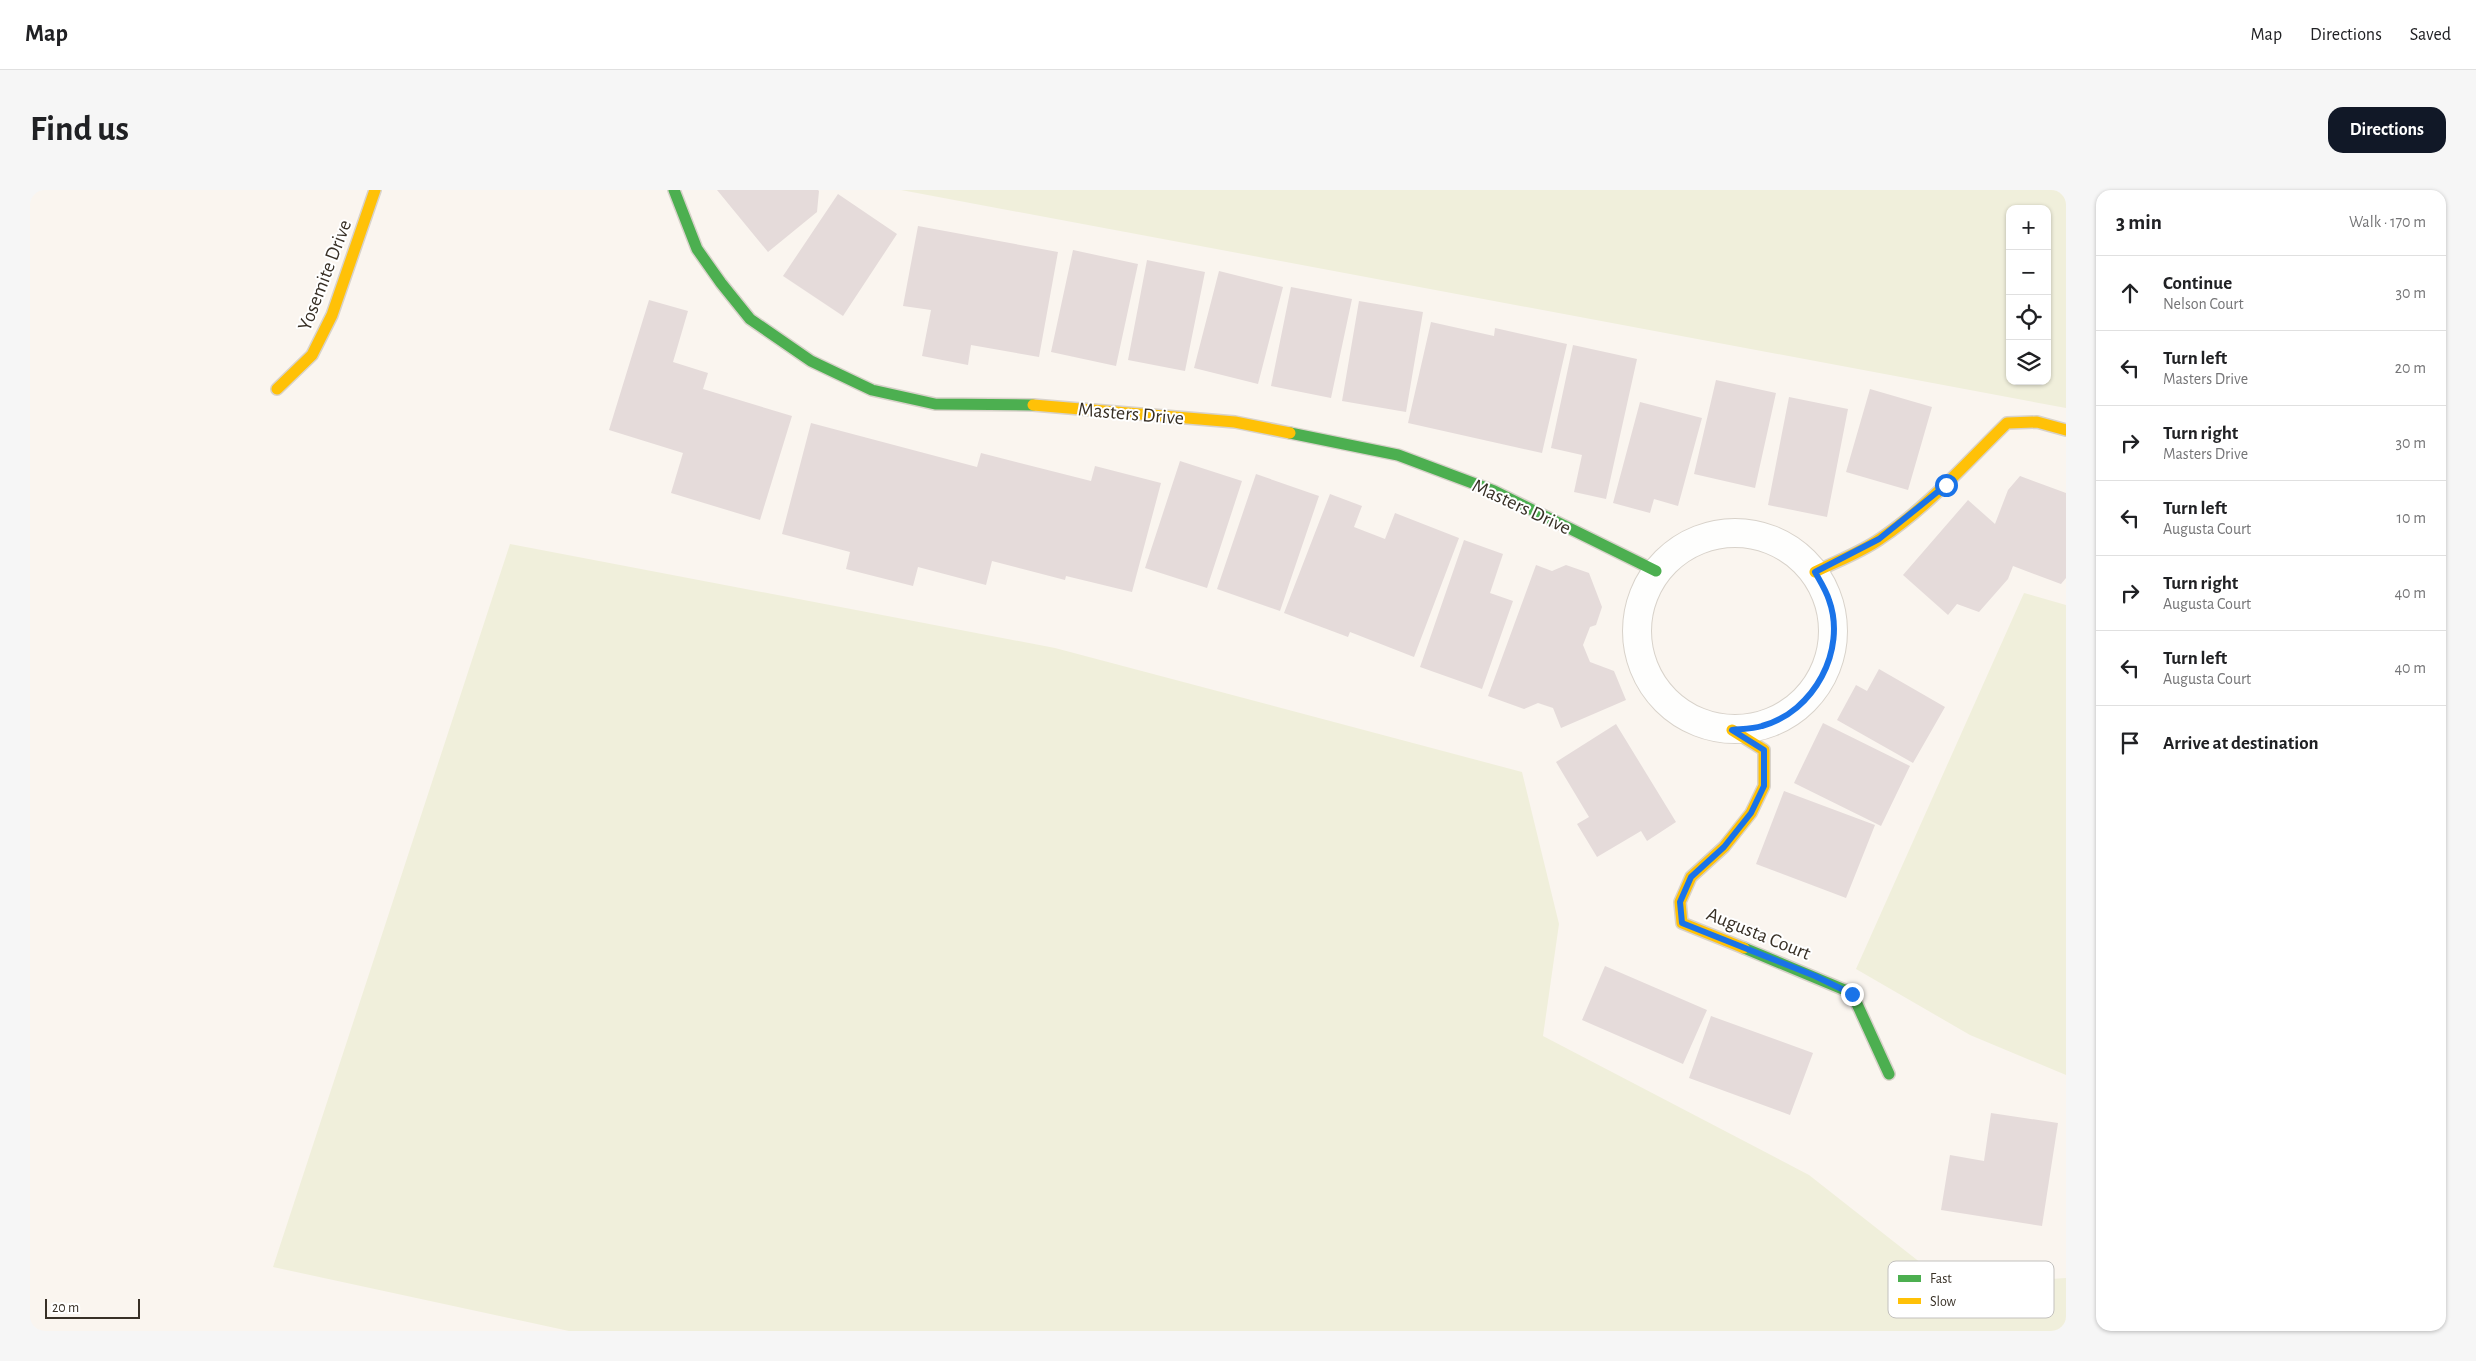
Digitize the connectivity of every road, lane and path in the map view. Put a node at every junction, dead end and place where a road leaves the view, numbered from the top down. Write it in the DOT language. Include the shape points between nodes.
graph roads {
  1 [pos="375,190"];
  2 [pos="674,190"];
  3 [pos="277,389"];
  4 [pos="2066,430"];
  5 [pos="1656,571"];
  6 [pos="1815,572"];
  7 [pos="1732,730"];
  8 [pos="1889,1074"];
  1 -- 3 [label="street, Yosemite Drive" via="332,315 312,355"];
  2 -- 5 [label="street, Masters Drive" via="697,249 750,319 811,361 872,390 936,404 1038,405 1235,422 1398,456 1494,490"];
  4 -- 6 [label="street" via="2037,422 2007,423 1914,513 1879,539"];
  5 -- 6 [label="street" via="1678,550 1706,536 1736,532 1766,536 1793,550"];
  5 -- 7 [label="street" via="1642,598 1636,629 1640,659 1653,687 1674,709 1702,724"];
  6 -- 7 [label="street" via="1829,600 1833,624 1829,663 1814,690 1791,713 1763,726"];
  7 -- 8 [label="street, Augusta Court" via="1764,750 1764,786 1751,813 1724,847 1691,877 1680,902 1682,923 1852,994"];
}
